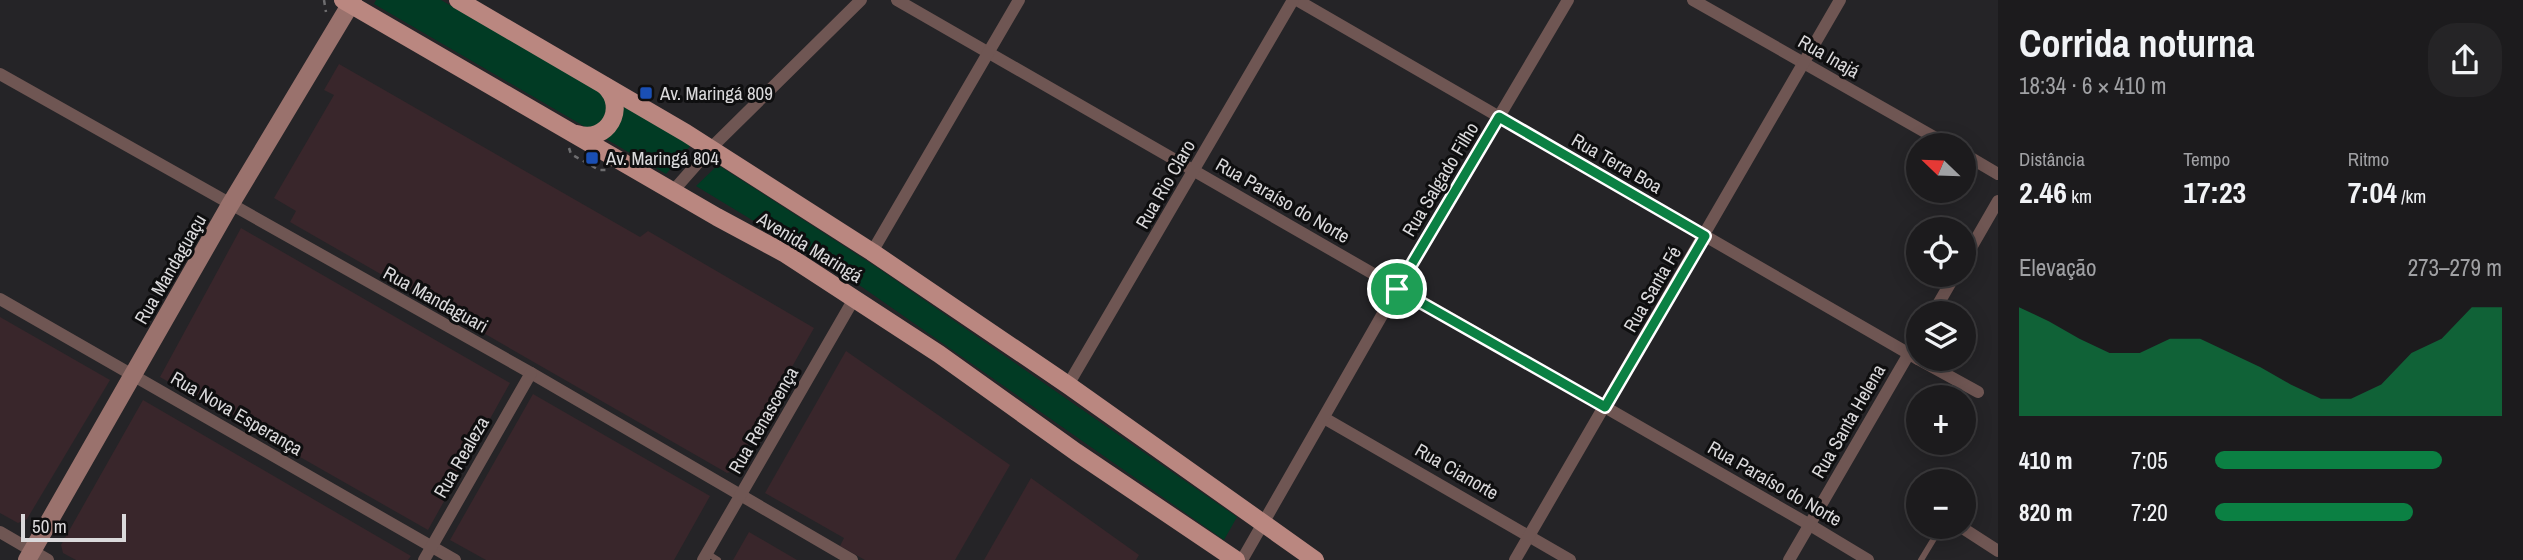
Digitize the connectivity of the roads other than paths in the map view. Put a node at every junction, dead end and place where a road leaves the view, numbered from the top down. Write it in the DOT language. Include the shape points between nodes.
graph roads {
  1 [pos="458,0"];
  2 [pos="861,0"];
  3 [pos="897,0"];
  4 [pos="1019,0"];
  5 [pos="1295,0"];
  6 [pos="1567,0"];
  7 [pos="1693,0"];
  8 [pos="1840,0"];
  9 [pos="349,2"];
  10 [pos="989,52"];
  11 [pos="1804,64"];
  12 [pos="0,74"];
  13 [pos="603,85"];
  14 [pos="1499,117"];
  15 [pos="573,132"];
  16 [pos="1927,133"];
  17 [pos="711,148"];
  18 [pos="1976,161"];
  19 [pos="1196,171"];
  20 [pos="1998,174"];
  21 [pos="673,191"];
  22 [pos="1998,201"];
  23 [pos="230,205"];
  24 [pos="1705,236"];
  25 [pos="1976,239"];
  26 [pos="872,252"];
  27 [pos="1397,289"];
  28 [pos="855,298"];
  29 [pos="0,299"];
  30 [pos="1906,352"];
  31 [pos="1906,371"];
  32 [pos="1940,371"];
  33 [pos="531,373"];
  34 [pos="133,376"];
  35 [pos="1069,385"];
  36 [pos="1978,392"];
  37 [pos="1605,407"];
  38 [pos="1324,418"];
  39 [pos="741,497"];
  40 [pos="1263,522"];
  41 [pos="1810,525"];
  42 [pos="0,532"];
  43 [pos="1531,536"];
  44 [pos="1976,537"];
  45 [pos="1934,539"];
  46 [pos="431,547"];
  47 [pos="1998,551"];
  48 [pos="30,555"];
  49 [pos="709,558"];
  50 [pos="48,560"];
  51 [pos="424,560"];
  52 [pos="455,560"];
  53 [pos="852,560"];
  54 [pos="1239,560"];
  55 [pos="1315,560"];
  56 [pos="1515,560"];
  57 [pos="1570,560"];
  58 [pos="1790,560"];
  59 [pos="1868,560"];
  60 [pos="1921,560"];
  1 -- 13 [label="main road, Avenida Maringá"];
  2 -- 17 [label="street"];
  3 -- 10 [label="street, Rua Paraíso do Norte"];
  4 -- 10 [label="street"];
  5 -- 14 [label="street, Rua Terra Boa"];
  5 -- 19 [label="street, Rua Rio Claro"];
  6 -- 14 [label="street, Rua Salgado Filho"];
  7 -- 11 [label="street, Rua Inajá"];
  8 -- 11 [label="street, Rua Santa Fé"];
  9 -- 15 [label="main road, Avenida Maringá"];
  9 -- 23 [label="street, Rua Mandaguaçu"];
  10 -- 19 [label="street, Rua Paraíso do Norte"];
  10 -- 26 [label="street"];
  11 -- 16 [label="street, Rua Inajá"];
  11 -- 24 [label="street, Rua Santa Fé"];
  12 -- 23 [label="street, Rua Mandaguari"];
  13 -- 15 [label="main road" via="615,102 612,123 594,135"];
  13 -- 17 [label="main road, Avenida Maringá"];
  14 -- 24 [label="street, Rua Terra Boa"];
  14 -- 27 [label="street, Rua Salgado Filho"];
  15 -- 21 [label="main road, Avenida Maringá"];
  17 -- 21 [label="street"];
  17 -- 26 [label="main road, Avenida Maringá"];
  18 -- 20 [label="street"];
  19 -- 27 [label="street, Rua Paraíso do Norte"];
  19 -- 35 [label="street, Rua Rio Claro"];
  21 -- 28 [label="main road, Avenida Maringá"];
  22 -- 25 [label="street"];
  23 -- 33 [label="street, Rua Mandaguari"];
  23 -- 34 [label="street, Rua Mandaguaçu"];
  24 -- 30 [label="street, Rua Terra Boa"];
  24 -- 37 [label="street, Rua Santa Fé"];
  26 -- 35 [label="main road, Avenida Maringá"];
  27 -- 37 [label="street, Rua Paraíso do Norte"];
  27 -- 38 [label="street, Rua Salgado Filho"];
  28 -- 39 [label="street, Rua Renascença"];
  28 -- 54 [label="main road, Avenida Maringá"];
  29 -- 34 [label="street, Rua Nova Esperança"];
  31 -- 41 [label="street, Rua Santa Helena"];
  32 -- 36 [label="street, Rua Terra Boa"];
  33 -- 39 [label="street, Rua Mandaguari"];
  33 -- 46 [label="street, Rua Realeza"];
  34 -- 46 [label="street, Rua Nova Esperança"];
  34 -- 48 [label="street, Rua Mandaguaçu"];
  35 -- 40 [label="main road, Avenida Maringá"];
  37 -- 41 [label="street, Rua Paraíso do Norte"];
  37 -- 43 [label="street, Rua Santa Fé"];
  38 -- 40 [label="street, Rua Salgado Filho"];
  38 -- 43 [label="street, Rua Cianorte"];
  39 -- 49 [label="street, Rua Renascença"];
  39 -- 53 [label="street, Rua Mandaguari"];
  40 -- 54 [label="street, Rua Salgado Filho"];
  40 -- 55 [label="main road, Avenida Maringá"];
  41 -- 58 [label="street, Rua Santa Helena"];
  41 -- 59 [label="street, Rua Paraíso do Norte"];
  42 -- 48 [label="street"];
  43 -- 56 [label="street, Rua Santa Fé"];
  43 -- 57 [label="street, Rua Cianorte"];
  44 -- 47 [label="street"];
  45 -- 60 [label="lane"];
  46 -- 51 [label="street, Rua Realeza"];
  46 -- 52 [label="street, Rua Nova Esperança"];
  48 -- 50 [label="street"];
}
